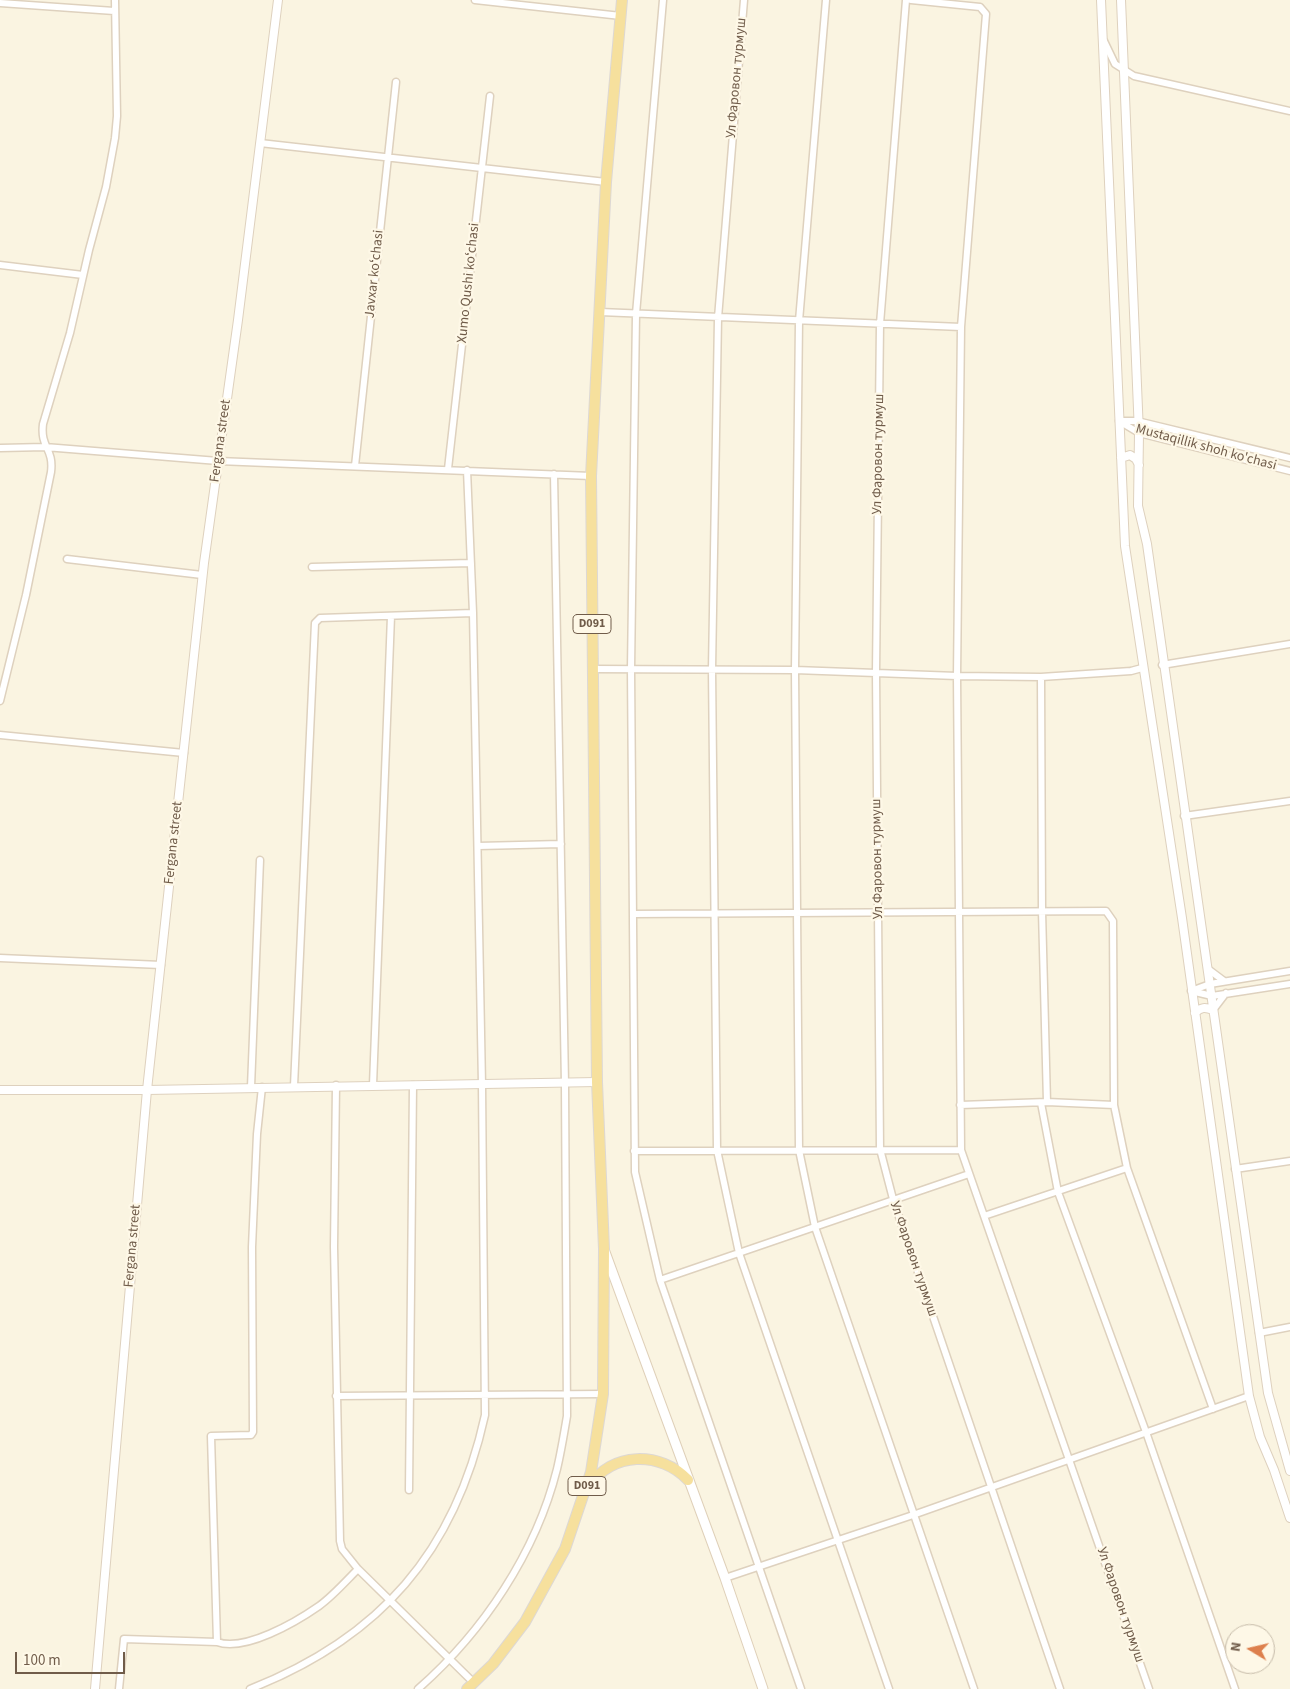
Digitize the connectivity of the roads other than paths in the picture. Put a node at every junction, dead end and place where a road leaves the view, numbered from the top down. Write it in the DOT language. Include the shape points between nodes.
graph roads {
  1 [pos="115,0"];
  2 [pos="278,0"];
  3 [pos="475,0"];
  4 [pos="622,0"];
  5 [pos="663,0"];
  6 [pos="744,0"];
  7 [pos="826,0"];
  8 [pos="906,0"];
  9 [pos="911,0"];
  10 [pos="1101,0"];
  11 [pos="1121,0"];
  12 [pos="0,3"];
  13 [pos="114,11"];
  14 [pos="621,16"];
  15 [pos="1104,41"];
  16 [pos="1124,72"];
  17 [pos="396,82"];
  18 [pos="490,96"];
  19 [pos="1290,111"];
  20 [pos="260,143"];
  21 [pos="387,157"];
  22 [pos="482,168"];
  23 [pos="606,182"];
  24 [pos="0,265"];
  25 [pos="83,275"];
  26 [pos="600,312"];
  27 [pos="636,314"];
  28 [pos="718,318"];
  29 [pos="799,322"];
  30 [pos="880,324"];
  31 [pos="961,327"];
  32 [pos="1137,421"];
  33 [pos="1119,422"];
  34 [pos="1139,433"];
  35 [pos="45,447"];
  36 [pos="0,448"];
  37 [pos="1121,458"];
  38 [pos="1290,458"];
  39 [pos="218,461"];
  40 [pos="1139,465"];
  41 [pos="354,466"];
  42 [pos="448,470"];
  43 [pos="467,470"];
  44 [pos="1290,471"];
  45 [pos="554,474"];
  46 [pos="591,476"];
  47 [pos="68,560"];
  48 [pos="471,563"];
  49 [pos="312,567"];
  50 [pos="202,575"];
  51 [pos="473,613"];
  52 [pos="392,616"];
  53 [pos="1290,644"];
  54 [pos="1162,665"];
  55 [pos="1142,668"];
  56 [pos="592,669"];
  57 [pos="631,669"];
  58 [pos="712,670"];
  59 [pos="795,670"];
  60 [pos="876,672"];
  61 [pos="957,676"];
  62 [pos="1041,677"];
  63 [pos="0,701"];
  64 [pos="0,735"];
  65 [pos="184,753"];
  66 [pos="1290,801"];
  67 [pos="1184,816"];
  68 [pos="561,844"];
  69 [pos="478,846"];
  70 [pos="260,860"];
  71 [pos="1042,911"];
  72 [pos="878,912"];
  73 [pos="715,913"];
  74 [pos="796,913"];
  75 [pos="958,913"];
  76 [pos="632,914"];
  77 [pos="0,958"];
  78 [pos="161,965"];
  79 [pos="1208,969"];
  80 [pos="1290,971"];
  81 [pos="1225,981"];
  82 [pos="1210,984"];
  83 [pos="1290,984"];
  84 [pos="1191,991"];
  85 [pos="1227,993"];
  86 [pos="1212,996"];
  87 [pos="1213,1010"];
  88 [pos="1195,1013"];
  89 [pos="598,1082"];
  90 [pos="482,1084"];
  91 [pos="565,1084"];
  92 [pos="336,1085"];
  93 [pos="373,1085"];
  94 [pos="413,1085"];
  95 [pos="262,1086"];
  96 [pos="294,1086"];
  97 [pos="251,1087"];
  98 [pos="0,1090"];
  99 [pos="147,1090"];
  100 [pos="1044,1103"];
  101 [pos="960,1105"];
  102 [pos="1114,1105"];
  103 [pos="880,1149"];
  104 [pos="718,1150"];
  105 [pos="799,1150"];
  106 [pos="961,1150"];
  107 [pos="634,1151"];
  108 [pos="1290,1162"];
  109 [pos="1127,1168"];
  110 [pos="1235,1169"];
  111 [pos="969,1174"];
  112 [pos="1058,1192"];
  113 [pos="893,1199"];
  114 [pos="984,1216"];
  115 [pos="815,1227"];
  116 [pos="604,1249"];
  117 [pos="738,1253"];
  118 [pos="660,1280"];
  119 [pos="1290,1327"];
  120 [pos="1259,1333"];
  121 [pos="486,1394"];
  122 [pos="567,1394"];
  123 [pos="603,1394"];
  124 [pos="410,1395"];
  125 [pos="336,1396"];
  126 [pos="1249,1396"];
  127 [pos="1212,1409"];
  128 [pos="1146,1432"];
  129 [pos="1070,1459"];
  130 [pos="1290,1471"];
  131 [pos="688,1480"];
  132 [pos="991,1487"];
  133 [pos="409,1490"];
  134 [pos="583,1499"];
  135 [pos="913,1515"];
  136 [pos="1290,1518"];
  137 [pos="837,1540"];
  138 [pos="759,1568"];
  139 [pos="358,1569"];
  140 [pos="725,1578"];
  141 [pos="390,1602"];
  142 [pos="217,1642"];
  143 [pos="450,1660"];
  144 [pos="470,1686"];
  145 [pos="95,1689"];
  146 [pos="118,1689"];
  147 [pos="250,1689"];
  148 [pos="418,1689"];
  149 [pos="763,1689"];
  150 [pos="801,1689"];
  151 [pos="889,1689"];
  152 [pos="974,1689"];
  153 [pos="1060,1689"];
  154 [pos="1149,1689"];
  155 [pos="1235,1689"];
  1 -- 13 [label="street"];
  2 -- 20 [label="street, Fergana street"];
  3 -- 14 [label="street"];
  4 -- 14 [label="main road, D091"];
  5 -- 27 [label="street"];
  6 -- 28 [label="street, Ул Фаровон турмуш"];
  7 -- 29 [label="street"];
  8 -- 30 [label="street, Ул Фаровон турмуш"];
  9 -- 31 [label="street, Ул Фаровон турмуш" via="980,7 986,14"];
  10 -- 15 [label="street"];
  11 -- 16 [label="street"];
  12 -- 13 [label="street"];
  13 -- 25 [label="street" via="115,138"];
  14 -- 23 [label="main road, D091"];
  15 -- 16 [label="street" via="1114,64"];
  15 -- 33 [label="street"];
  16 -- 19 [label="street"];
  16 -- 32 [label="street"];
  17 -- 21 [label="street, Javxar koʻchasi"];
  18 -- 22 [label="street, Xumo Qushi koʻchasi"];
  20 -- 21 [label="street"];
  20 -- 39 [label="street, Fergana street"];
  21 -- 22 [label="street"];
  21 -- 41 [label="street, Javxar koʻchasi"];
  22 -- 23 [label="street"];
  22 -- 42 [label="street, Xumo Qushi koʻchasi"];
  23 -- 26 [label="main road, D091"];
  24 -- 25 [label="street"];
  25 -- 35 [label="street" via="64,357 43,424 41,436"];
  26 -- 27 [label="street"];
  26 -- 46 [label="main road, D091"];
  27 -- 28 [label="street"];
  27 -- 57 [label="street"];
  28 -- 29 [label="street"];
  28 -- 58 [label="street, Ул Фаровон турмуш"];
  29 -- 30 [label="street"];
  29 -- 59 [label="street"];
  30 -- 31 [label="street"];
  30 -- 60 [label="street, Ул Фаровон турмуш"];
  31 -- 61 [label="street, Ул Фаровон турмуш"];
  32 -- 33 [label="street, Mustaqillik shoh ko'chasi"];
  32 -- 34 [label="street"];
  32 -- 38 [label="street, Mustaqillik shoh ko'chasi"];
  33 -- 34 [label="street, Mustaqillik shoh ko'chasi"];
  33 -- 37 [label="street"];
  34 -- 40 [label="street"];
  34 -- 44 [label="street, Mustaqillik shoh ko'chasi"];
  35 -- 36 [label="street"];
  35 -- 39 [label="street"];
  35 -- 63 [label="street" via="52,459 46,501"];
  37 -- 40 [label="street" via="1130,455"];
  37 -- 55 [label="street" via="1125,546"];
  39 -- 41 [label="street"];
  39 -- 50 [label="street, Fergana street"];
  40 -- 54 [label="street" via="1138,506 1147,544"];
  41 -- 42 [label="street"];
  42 -- 43 [label="street"];
  43 -- 45 [label="street"];
  43 -- 48 [label="street"];
  45 -- 46 [label="street"];
  45 -- 68 [label="street"];
  46 -- 56 [label="main road, D091"];
  47 -- 50 [label="street"];
  48 -- 49 [label="street"];
  48 -- 51 [label="street"];
  50 -- 65 [label="street, Fergana street"];
  51 -- 52 [label="street"];
  51 -- 69 [label="street"];
  52 -- 93 [label="street"];
  52 -- 96 [label="street" via="320,618 315,623"];
  53 -- 54 [label="street"];
  54 -- 67 [label="street"];
  55 -- 62 [label="street"];
  55 -- 84 [label="street" via="1178,888"];
  56 -- 57 [label="street"];
  56 -- 89 [label="main road, D091"];
  57 -- 58 [label="street"];
  57 -- 76 [label="street"];
  58 -- 59 [label="street"];
  58 -- 73 [label="street, Ул Фаровон турмуш"];
  59 -- 60 [label="street"];
  59 -- 74 [label="street"];
  60 -- 61 [label="street"];
  60 -- 72 [label="street, Ул Фаровон турмуш"];
  61 -- 62 [label="street"];
  61 -- 75 [label="street, Ул Фаровон турмуш"];
  62 -- 71 [label="street"];
  64 -- 65 [label="street"];
  65 -- 78 [label="street, Fergana street"];
  66 -- 67 [label="street"];
  67 -- 79 [label="street"];
  68 -- 69 [label="street"];
  68 -- 91 [label="street"];
  69 -- 90 [label="street"];
  70 -- 97 [label="street"];
  71 -- 75 [label="street"];
  71 -- 100 [label="street"];
  71 -- 102 [label="street" via="1106,911 1113,921"];
  72 -- 74 [label="street"];
  72 -- 75 [label="street"];
  72 -- 103 [label="street, Ул Фаровон турмуш"];
  73 -- 74 [label="street"];
  73 -- 76 [label="street"];
  73 -- 104 [label="street, Ул Фаровон турмуш"];
  74 -- 105 [label="street"];
  75 -- 101 [label="street, Ул Фаровон турмуш"];
  76 -- 107 [label="street"];
  77 -- 78 [label="street"];
  78 -- 99 [label="street, Fergana street"];
  79 -- 81 [label="street"];
  79 -- 82 [label="street"];
  80 -- 81 [label="street"];
  81 -- 82 [label="street"];
  82 -- 84 [label="street"];
  82 -- 86 [label="street"];
  83 -- 85 [label="street"];
  84 -- 86 [label="street"];
  84 -- 88 [label="street"];
  85 -- 86 [label="street"];
  85 -- 87 [label="street"];
  86 -- 87 [label="street"];
  87 -- 88 [label="street" via="1206,1007"];
  87 -- 110 [label="street"];
  88 -- 126 [label="street"];
  89 -- 91 [label="street"];
  89 -- 116 [label="main road, D091"];
  90 -- 91 [label="street"];
  90 -- 94 [label="street"];
  90 -- 121 [label="street"];
  91 -- 122 [label="street"];
  92 -- 93 [label="street"];
  92 -- 96 [label="street"];
  92 -- 125 [label="street"];
  93 -- 94 [label="street"];
  94 -- 124 [label="street"];
  95 -- 96 [label="street"];
  95 -- 97 [label="street"];
  95 -- 142 [label="street" via="252,1247 253,1432 251,1435 211,1436"];
  97 -- 99 [label="street"];
  98 -- 99 [label="street"];
  99 -- 145 [label="street, Fergana street"];
  100 -- 101 [label="street"];
  100 -- 102 [label="street"];
  100 -- 112 [label="street"];
  101 -- 106 [label="street, Ул Фаровон турмуш"];
  102 -- 109 [label="street"];
  103 -- 105 [label="street"];
  103 -- 106 [label="street"];
  103 -- 113 [label="street, Ул Фаровон турмуш"];
  104 -- 105 [label="street"];
  104 -- 107 [label="street"];
  104 -- 117 [label="street, Ул Фаровон турмуш"];
  105 -- 115 [label="street"];
  106 -- 111 [label="street, Ул Фаровон турмуш"];
  107 -- 118 [label="street" via="635,1172"];
  108 -- 110 [label="street"];
  109 -- 112 [label="street"];
  109 -- 127 [label="street"];
  110 -- 120 [label="street"];
  111 -- 113 [label="street"];
  111 -- 114 [label="street, Ул Фаровон турмуш"];
  112 -- 114 [label="street"];
  112 -- 128 [label="street"];
  113 -- 115 [label="street"];
  113 -- 132 [label="street, Ул Фаровон турмуш"];
  114 -- 129 [label="street, Ул Фаровон турмуш"];
  115 -- 117 [label="street"];
  115 -- 135 [label="street"];
  116 -- 123 [label="main road, D091"];
  116 -- 131 [label="main road"];
  117 -- 118 [label="street"];
  117 -- 137 [label="street, Ул Фаровон турмуш"];
  118 -- 138 [label="street"];
  119 -- 120 [label="street"];
  120 -- 130 [label="street" via="1268,1393"];
  121 -- 122 [label="street"];
  121 -- 124 [label="street"];
  121 -- 141 [label="street" via="479,1442 460,1498 420,1567"];
  122 -- 123 [label="street"];
  122 -- 143 [label="street" via="567,1416 557,1468 540,1518 508,1584"];
  123 -- 134 [label="main road, D091" via="596,1447"];
  124 -- 125 [label="street"];
  124 -- 133 [label="street"];
  125 -- 139 [label="street" via="340,1541 342,1549"];
  126 -- 127 [label="street"];
  126 -- 136 [label="street" via="1260,1437"];
  127 -- 128 [label="street"];
  128 -- 129 [label="street"];
  128 -- 155 [label="street"];
  129 -- 132 [label="street"];
  129 -- 154 [label="street, Ул Фаровон турмуш"];
  131 -- 134 [label="main road" via="667,1463 631,1459 602,1472 591,1483"];
  131 -- 140 [label="main road"];
  132 -- 135 [label="street"];
  132 -- 153 [label="street, Ул Фаровон турмуш"];
  134 -- 144 [label="main road, D091" via="565,1549 540,1598 510,1643"];
  135 -- 137 [label="street"];
  135 -- 152 [label="street"];
  137 -- 138 [label="street"];
  137 -- 151 [label="street, Ул Фаровон турмуш"];
  138 -- 140 [label="street"];
  138 -- 150 [label="street"];
  139 -- 141 [label="street"];
  139 -- 142 [label="street" via="319,1606 281,1628 251,1641 232,1645"];
  140 -- 149 [label="main road"];
  141 -- 143 [label="street"];
  141 -- 147 [label="street" via="318,1658"];
  142 -- 146 [label="street" via="124,1639"];
  143 -- 144 [label="street"];
  143 -- 148 [label="street"];
}
